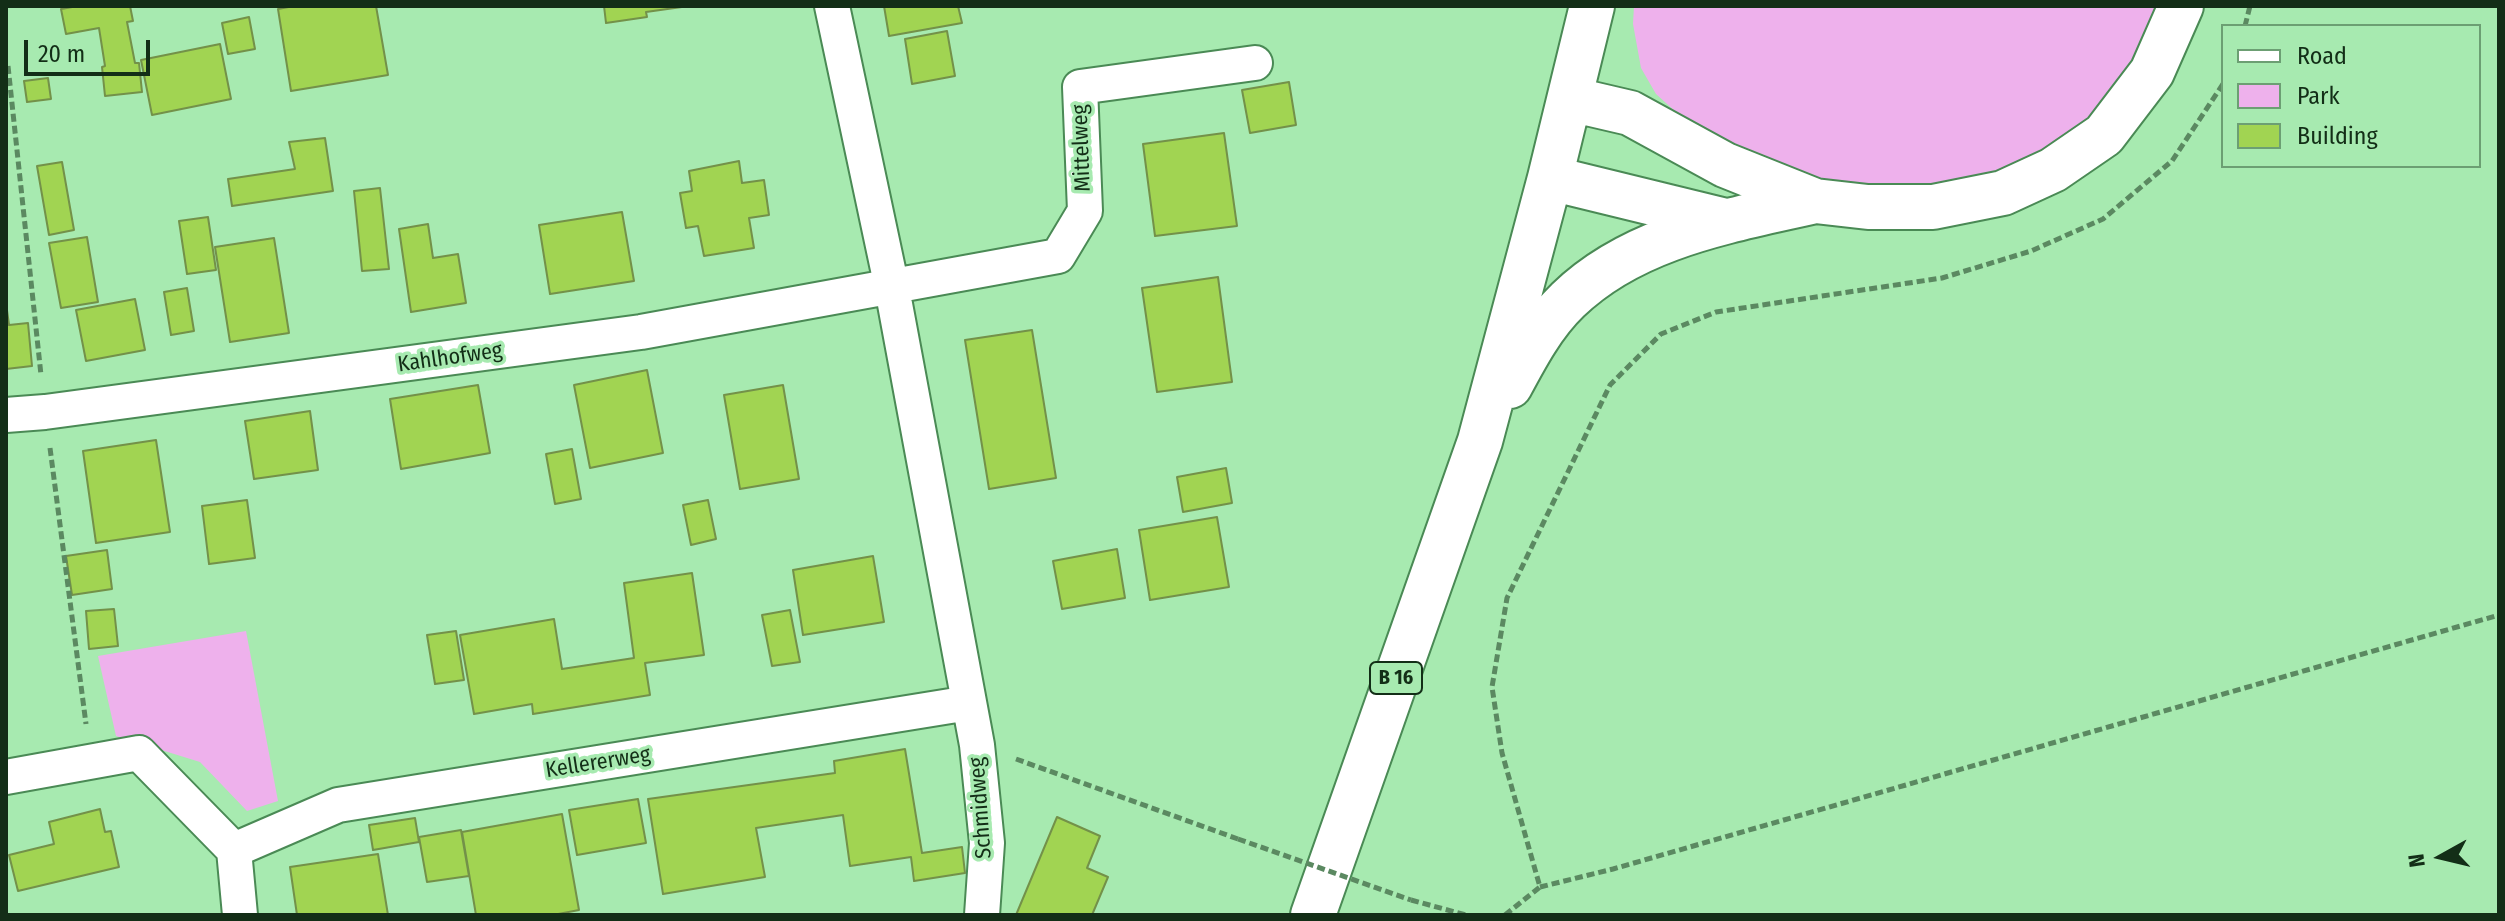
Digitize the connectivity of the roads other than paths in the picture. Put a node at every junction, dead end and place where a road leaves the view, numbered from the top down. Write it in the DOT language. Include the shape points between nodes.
graph roads {
  1 [pos="832,6"];
  2 [pos="1592,6"];
  3 [pos="2181,6"];
  4 [pos="1255,63"];
  5 [pos="1570,99"];
  6 [pos="1550,178"];
  7 [pos="1815,201"];
  8 [pos="1728,222"];
  9 [pos="892,288"];
  10 [pos="6,415"];
  11 [pos="1480,441"];
  12 [pos="969,703"];
  13 [pos="6,777"];
  14 [pos="234,850"];
  15 [pos="240,915"];
  16 [pos="982,915"];
  17 [pos="1313,915"];
  1 -- 9 [label="street"];
  2 -- 5 [label="main road, B 16"];
  3 -- 7 [label="main road" via="2152,72 2104,135 2053,170 2003,193 1933,207"];
  4 -- 9 [label="street, Mittelweg" via="1080,87 1085,211 1058,256"];
  5 -- 6 [label="main road, B 16"];
  5 -- 7 [label="main road" via="1630,113 1725,165"];
  6 -- 8 [label="main road"];
  6 -- 11 [label="main road, B 16"];
  7 -- 8 [label="main road"];
  8 -- 11 [label="main road" via="1645,249 1568,301 1531,347"];
  9 -- 10 [label="street, Kahlhofweg" via="641,332"];
  9 -- 12 [label="street"];
  11 -- 17 [label="main road, B 16"];
  12 -- 14 [label="street, Kellererweg" via="338,805"];
  12 -- 16 [label="street, Schmidweg" via="987,843"];
  13 -- 14 [label="street" via="139,753"];
  14 -- 15 [label="street"];
}
